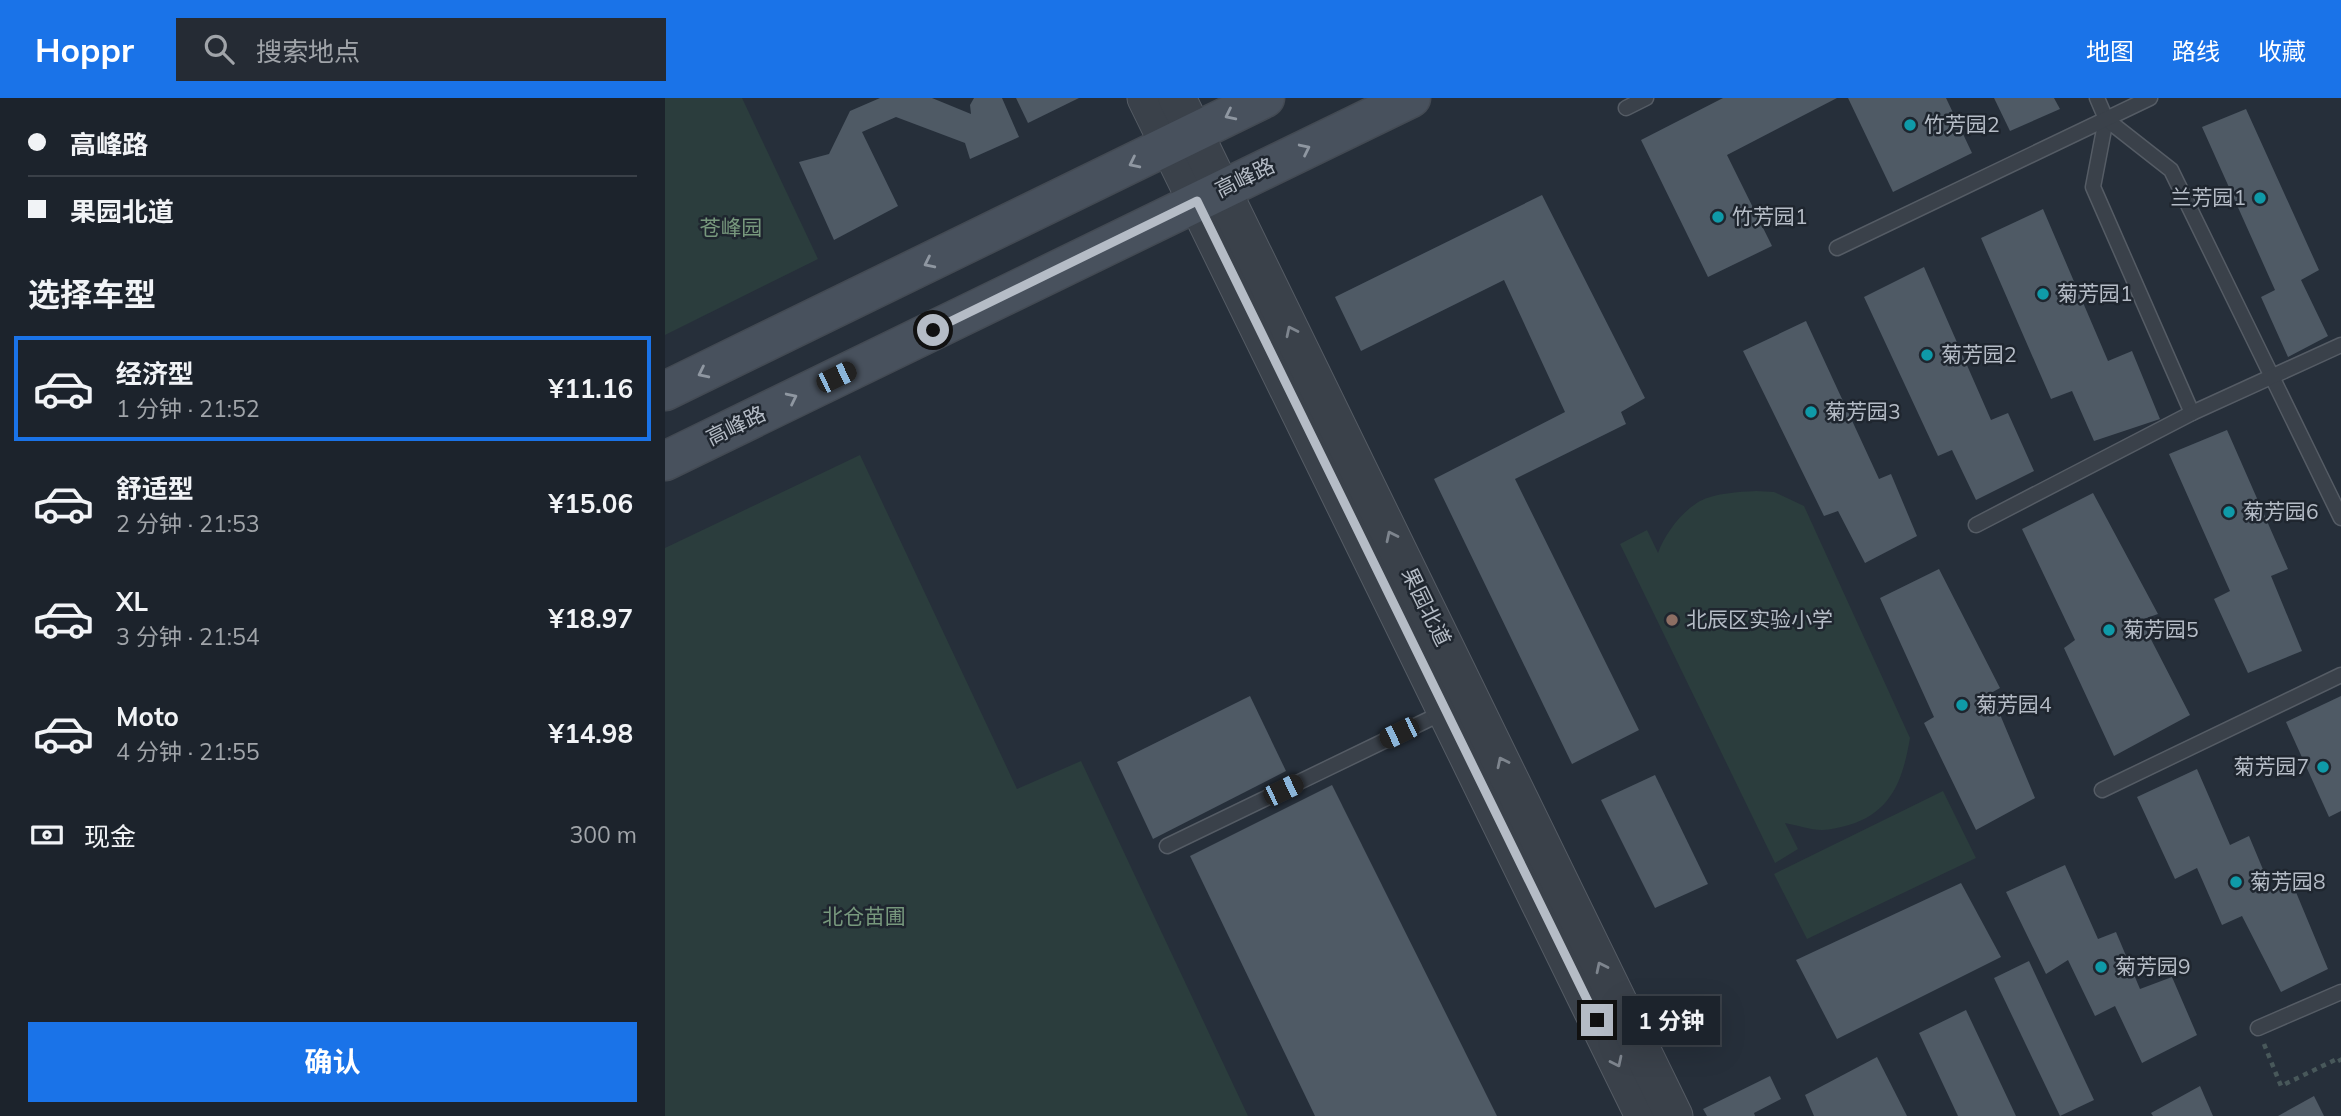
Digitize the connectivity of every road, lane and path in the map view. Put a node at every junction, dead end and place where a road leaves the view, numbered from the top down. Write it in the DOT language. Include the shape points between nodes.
graph roads {
  1 [pos="1146,98"];
  2 [pos="1177,98"];
  3 [pos="1265,98"];
  4 [pos="1411,98"];
  5 [pos="1646,98"];
  6 [pos="2097,98"];
  7 [pos="2150,98"];
  8 [pos="1626,108"];
  9 [pos="2106,119"];
  10 [pos="1182,139"];
  11 [pos="1209,195"];
  12 [pos="1837,248"];
  13 [pos="2341,345"];
  14 [pos="2272,377"];
  15 [pos="665,391"];
  16 [pos="2192,413"];
  17 [pos="665,461"];
  18 [pos="2341,519"];
  19 [pos="1976,526"];
  20 [pos="2341,675"];
  21 [pos="1458,704"];
  22 [pos="2102,790"];
  23 [pos="1167,846"];
  24 [pos="2341,992"];
  25 [pos="2258,1028"];
  26 [pos="2341,1062"];
  27 [pos="1644,1116"];
  28 [pos="1674,1116"];
  1 -- 10 [label="street, 果园北道"];
  2 -- 10 [label="street, 果园北道"];
  3 -- 10 [label="main road, one-way"];
  11 -- 4 [label="main road, 高峰路, one-way"];
  5 -- 8 [label="lane"];
  6 -- 9 [label="lane"];
  7 -- 9 [label="lane"];
  9 -- 12 [label="lane"];
  9 -- 14 [label="lane" via="2171,170"];
  9 -- 16 [label="lane" via="2093,187"];
  10 -- 11 [label="street, 果园北道"];
  10 -- 15 [label="main road, one-way"];
  17 -- 11 [label="main road, 高峰路, one-way"];
  11 -- 21 [label="street, 果园北道"];
  13 -- 14 [label="lane"];
  14 -- 16 [label="lane"];
  14 -- 18 [label="lane"];
  16 -- 19 [label="lane"];
  20 -- 22 [label="lane"];
  21 -- 23 [label="lane"];
  21 -- 27 [label="street, 果园北道, one-way"];
  28 -- 21 [label="street, 果园北道, one-way"];
  24 -- 25 [label="lane"];
  25 -- 26 [label="path" via="2281,1086 2339,1058"];
}
